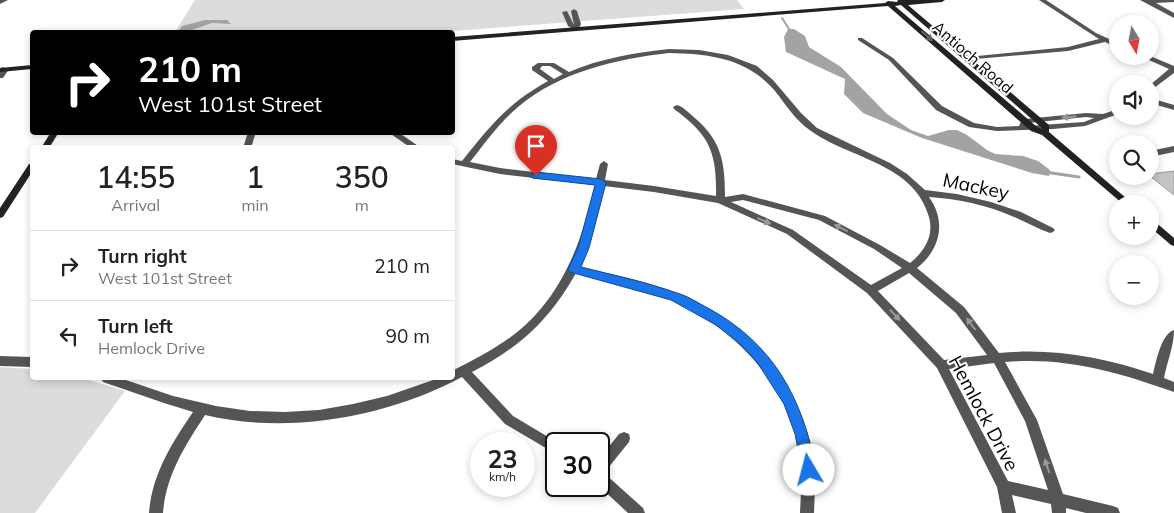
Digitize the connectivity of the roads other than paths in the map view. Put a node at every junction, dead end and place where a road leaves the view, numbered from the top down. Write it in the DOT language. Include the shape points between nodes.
graph roads {
  1 [pos="5,0"];
  2 [pos="865,0"];
  3 [pos="942,0"];
  4 [pos="1042,0"];
  5 [pos="1174,0"];
  6 [pos="1146,1"];
  7 [pos="0,2"];
  8 [pos="888,2"];
  9 [pos="901,2"];
  10 [pos="574,11"];
  11 [pos="565,12"];
  12 [pos="1174,16"];
  13 [pos="575,26"];
  14 [pos="455,34"];
  15 [pos="455,39"];
  16 [pos="860,39"];
  17 [pos="1105,40"];
  18 [pos="1109,42"];
  19 [pos="968,59"];
  20 [pos="1159,63"];
  21 [pos="30,67"];
  22 [pos="1174,69"];
  23 [pos="1,73"];
  24 [pos="30,73"];
  25 [pos="568,74"];
  26 [pos="552,81"];
  27 [pos="1159,82"];
  28 [pos="1159,103"];
  29 [pos="676,107"];
  30 [pos="1174,108"];
  31 [pos="1109,114"];
  32 [pos="1102,116"];
  33 [pos="1036,120"];
  34 [pos="1024,124"];
  35 [pos="1045,130"];
  36 [pos="397,135"];
  37 [pos="413,145"];
  38 [pos="1174,149"];
  39 [pos="1159,152"];
  40 [pos="455,162"];
  41 [pos="464,164"];
  42 [pos="604,164"];
  43 [pos="30,169"];
  44 [pos="601,183"];
  45 [pos="921,193"];
  46 [pos="1119,195"];
  47 [pos="720,200"];
  48 [pos="0,215"];
  49 [pos="1050,230"];
  50 [pos="1159,230"];
  51 [pos="1174,243"];
  52 [pos="909,267"];
  53 [pos="574,269"];
  54 [pos="871,290"];
  55 [pos="1174,334"];
  56 [pos="997,359"];
  57 [pos="0,361"];
  58 [pos="30,362"];
  59 [pos="941,364"];
  60 [pos="456,375"];
  61 [pos="117,380"];
  62 [pos="445,380"];
  63 [pos="1158,381"];
  64 [pos="1174,387"];
  65 [pos="202,409"];
  66 [pos="624,438"];
  67 [pos="545,441"];
  68 [pos="610,455"];
  69 [pos="1004,486"];
  70 [pos="610,487"];
  71 [pos="1059,506"];
  72 [pos="156,513"];
  73 [pos="638,513"];
  74 [pos="807,513"];
  75 [pos="1009,513"];
  76 [pos="1113,513"];
  1 -- 7 [label="street"];
  2 -- 13 [label="main road"];
  3 -- 9 [label="main road"];
  4 -- 17 [label="street"];
  5 -- 6 [label="street"];
  6 -- 12 [label="street"];
  8 -- 9 [label="main road"];
  8 -- 13 [label="main road"];
  8 -- 34 [label="main road, Antioch Road, one-way"];
  9 -- 19 [label="main road, Antioch Road"];
  10 -- 13 [label="street"];
  11 -- 13 [label="street"];
  13 -- 14 [label="main road"];
  13 -- 15 [label="main road"];
  16 -- 34 [label="street" via="891,59 947,115 985,128"];
  17 -- 18 [label="street"];
  17 -- 19 [label="street" via="1068,49"];
  19 -- 33 [label="main road, Antioch Road"];
  20 -- 22 [label="street"];
  21 -- 23 [label="main road"];
  22 -- 27 [label="street"];
  23 -- 24 [label="main road"];
  25 -- 26 [label="street"];
  25 -- 26 [label="street" via="552,64 536,67"];
  25 -- 45 [label="street" via="609,60 686,51 725,56 757,70 802,121 814,130 891,167"];
  26 -- 41 [label="street" via="513,107"];
  28 -- 30 [label="street"];
  29 -- 47 [label="street" via="705,132 718,153"];
  31 -- 32 [label="street"];
  32 -- 33 [label="street, one-way"];
  32 -- 35 [label="street" via="1084,124"];
  33 -- 34 [label="street"];
  33 -- 35 [label="main road, Antioch Road"];
  34 -- 35 [label="street"];
  35 -- 46 [label="main road, Antioch Road"];
  36 -- 37 [label="street"];
  38 -- 39 [label="street"];
  40 -- 41 [label="street, Hemlock Drive"];
  41 -- 44 [label="street, Hemlock Drive"];
  42 -- 44 [label="street"];
  43 -- 48 [label="main road"];
  44 -- 47 [label="street, Hemlock Drive"];
  44 -- 53 [label="street" via="584,248"];
  45 -- 49 [label="street, Mackey" via="984,201"];
  45 -- 52 [label="street" via="930,205 935,236 924,256"];
  52 -- 47 [label="street, Hemlock Drive, one-way" via="822,218 743,197"];
  47 -- 54 [label="street, Hemlock Drive, one-way" via="790,232"];
  50 -- 51 [label="main road"];
  52 -- 54 [label="street"];
  56 -- 52 [label="street, Hemlock Drive, one-way" via="960,310"];
  53 -- 60 [label="street" via="560,294 528,329 498,352"];
  53 -- 74 [label="street" via="653,289 697,307 721,321 762,358 782,388 802,434 809,470"];
  54 -- 59 [label="street, Hemlock Drive, one-way"];
  55 -- 63 [label="street" via="1168,340 1162,357"];
  56 -- 59 [label="street"];
  56 -- 63 [label="street" via="1061,358"];
  71 -- 56 [label="street, Hemlock Drive, one-way" via="1031,420"];
  57 -- 58 [label="street"];
  59 -- 69 [label="street, Hemlock Drive"];
  60 -- 67 [label="street" via="510,420"];
  61 -- 65 [label="street"];
  62 -- 65 [label="street" via="391,401 321,414 250,416"];
  63 -- 64 [label="street"];
  65 -- 72 [label="street" via="165,470"];
  66 -- 68 [label="street"];
  69 -- 71 [label="street"];
  69 -- 75 [label="street, Hemlock Drive"];
  70 -- 73 [label="street"];
  71 -- 76 [label="street"];
}
